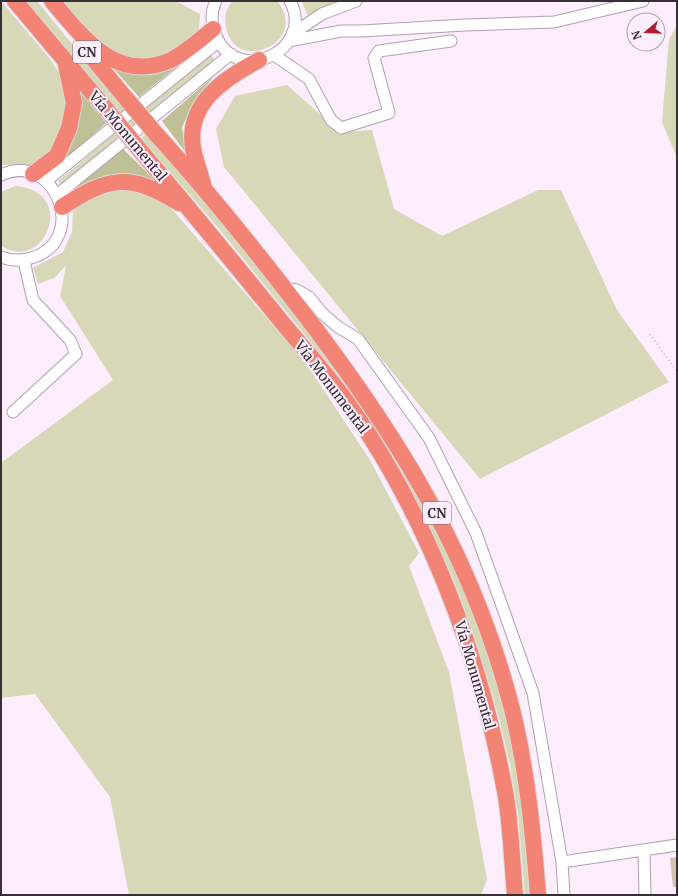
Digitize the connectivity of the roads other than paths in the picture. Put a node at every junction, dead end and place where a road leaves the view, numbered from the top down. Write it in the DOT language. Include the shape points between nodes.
graph roads {
  1 [pos="15,1"];
  2 [pos="45,1"];
  3 [pos="52,1"];
  4 [pos="290,1"];
  5 [pos="356,1"];
  6 [pos="643,1"];
  7 [pos="212,3"];
  8 [pos="216,35"];
  9 [pos="290,37"];
  10 [pos="451,41"];
  11 [pos="231,54"];
  12 [pos="274,55"];
  13 [pos="259,60"];
  14 [pos="65,62"];
  15 [pos="1,175"];
  16 [pos="40,178"];
  17 [pos="205,189"];
  18 [pos="60,201"];
  19 [pos="194,213"];
  20 [pos="2,260"];
  21 [pos="24,260"];
  22 [pos="284,288"];
  23 [pos="13,412"];
  24 [pos="677,845"];
  25 [pos="644,850"];
  26 [pos="562,862"];
  27 [pos="515,895"];
  28 [pos="538,895"];
  29 [pos="564,895"];
  30 [pos="645,895"];
  1 -- 14 [label="highway, Vía Monumental / CN"];
  2 -- 17 [label="highway, Vía Monumental / CN, bridge"];
  3 -- 8 [label="highway" via="97,50 110,59 140,67 154,66 172,59"];
  4 -- 9 [label="street" via="295,20"];
  5 -- 9 [label="street" via="322,14"];
  6 -- 9 [label="street" via="554,22 341,31"];
  7 -- 8 [label="street"];
  8 -- 11 [label="street"];
  8 -- 16 [label="street"];
  9 -- 12 [label="street"];
  10 -- 12 [label="street" via="380,51 374,58 389,113 341,128 331,120 309,79"];
  11 -- 13 [label="street" via="240,59"];
  11 -- 18 [label="street"];
  12 -- 13 [label="street"];
  13 -- 17 [label="highway" via="233,74 218,86 197,113 192,146"];
  14 -- 16 [label="highway" via="74,103 69,128 57,156"];
  14 -- 19 [label="highway, Vía Monumental / CN, bridge"];
  15 -- 16 [label="street" via="20,171"];
  16 -- 18 [label="street"];
  17 -- 22 [label="highway, Vía Monumental / CN"];
  18 -- 19 [label="highway" via="120,181 148,186"];
  18 -- 21 [label="street" via="62,222 58,236 50,248 38,256"];
  19 -- 27 [label="highway, Vía Monumental / CN" via="348,404 400,489 427,542 454,606 486,708 506,798"];
  20 -- 21 [label="street"];
  21 -- 23 [label="street" via="34,300 70,340 76,354"];
  22 -- 26 [label="street" via="297,290 309,297 338,327 358,339 430,438 476,533 533,693"];
  22 -- 28 [label="highway, Vía Monumental / CN" via="335,353 408,462 446,531 473,590 507,694 523,758"];
  24 -- 25 [label="street"];
  25 -- 26 [label="street"];
  25 -- 30 [label="street"];
  26 -- 29 [label="street"];
}
